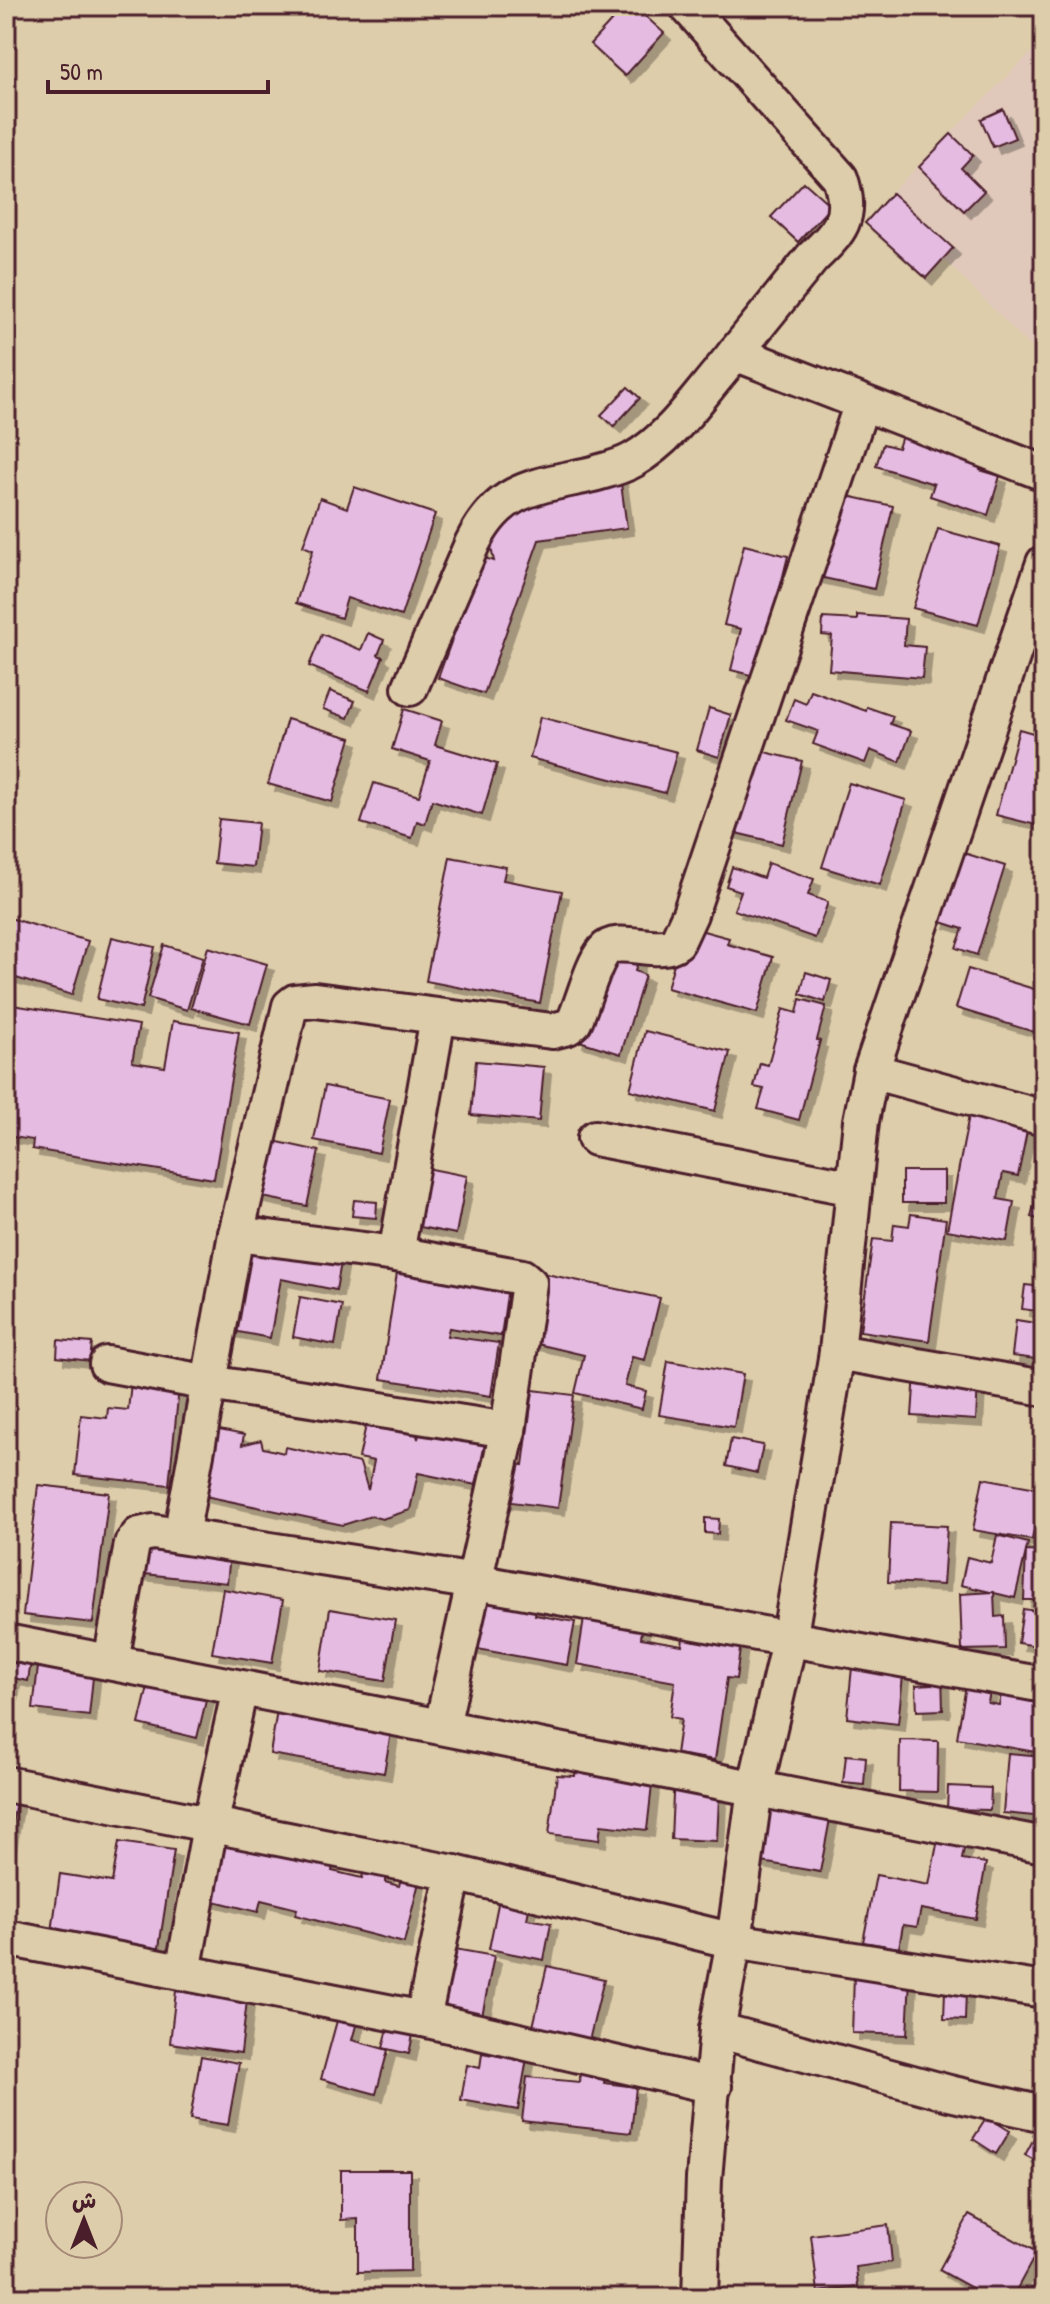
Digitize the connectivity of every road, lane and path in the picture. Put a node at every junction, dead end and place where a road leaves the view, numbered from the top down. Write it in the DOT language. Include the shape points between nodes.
graph roads {
  1 [pos="687,6"];
  2 [pos="735,353"];
  3 [pos="862,403"];
  4 [pos="1044,473"];
  5 [pos="1044,563"];
  6 [pos="410,688"];
  7 [pos="438,1017"];
  8 [pos="871,1071"];
  9 [pos="1044,1118"];
  10 [pos="595,1138"];
  11 [pos="854,1188"];
  12 [pos="236,1234"];
  13 [pos="396,1254"];
  14 [pos="837,1352"];
  15 [pos="107,1364"];
  16 [pos="209,1383"];
  17 [pos="1044,1388"];
  18 [pos="508,1430"];
  19 [pos="181,1536"];
  20 [pos="476,1582"];
  21 [pos="789,1641"];
  22 [pos="6,1642"];
  23 [pos="111,1662"];
  24 [pos="1044,1685"];
  25 [pos="240,1688"];
  26 [pos="442,1726"];
  27 [pos="6,1784"];
  28 [pos="755,1789"];
  29 [pos="210,1826"];
  30 [pos="1044,1845"];
  31 [pos="454,1873"];
  32 [pos="6,1938"];
  33 [pos="734,1941"];
  34 [pos="183,1972"];
  35 [pos="1044,1990"];
  36 [pos="423,2019"];
  37 [pos="717,2030"];
  38 [pos="714,2086"];
  39 [pos="1044,2114"];
  40 [pos="702,2296"];
  1 -- 2 [label="street" via="840,178 845,199 843,223 835,236"];
  2 -- 3 [label="street"];
  2 -- 6 [label="street" via="682,418 631,462 531,489 492,511 472,544"];
  3 -- 4 [label="street"];
  3 -- 7 [label="street" via="680,938 665,948 608,947 574,1022 561,1030"];
  5 -- 8 [label="street"];
  7 -- 12 [label="street" via="315,1000 290,1006"];
  7 -- 13 [label="street"];
  8 -- 9 [label="street"];
  8 -- 11 [label="street"];
  10 -- 11 [label="street"];
  11 -- 14 [label="street"];
  12 -- 13 [label="street"];
  12 -- 16 [label="street"];
  13 -- 18 [label="street" via="522,1277 529,1283"];
  14 -- 17 [label="street"];
  14 -- 21 [label="street"];
  15 -- 16 [label="street"];
  16 -- 18 [label="street"];
  16 -- 19 [label="street"];
  18 -- 20 [label="street"];
  19 -- 20 [label="street"];
  19 -- 23 [label="street" via="153,1532 135,1538"];
  20 -- 21 [label="street"];
  20 -- 26 [label="street"];
  21 -- 24 [label="street"];
  21 -- 28 [label="street"];
  22 -- 23 [label="street"];
  23 -- 25 [label="street"];
  25 -- 26 [label="street"];
  25 -- 29 [label="street"];
  26 -- 28 [label="street"];
  27 -- 29 [label="street"];
  28 -- 30 [label="street"];
  28 -- 33 [label="street"];
  29 -- 31 [label="street"];
  29 -- 34 [label="street"];
  31 -- 33 [label="street"];
  31 -- 36 [label="street"];
  32 -- 34 [label="street"];
  33 -- 35 [label="street"];
  33 -- 37 [label="street"];
  34 -- 36 [label="street"];
  36 -- 38 [label="street"];
  37 -- 38 [label="street"];
  37 -- 39 [label="street"];
  38 -- 40 [label="street" via="704,2179"];
}
